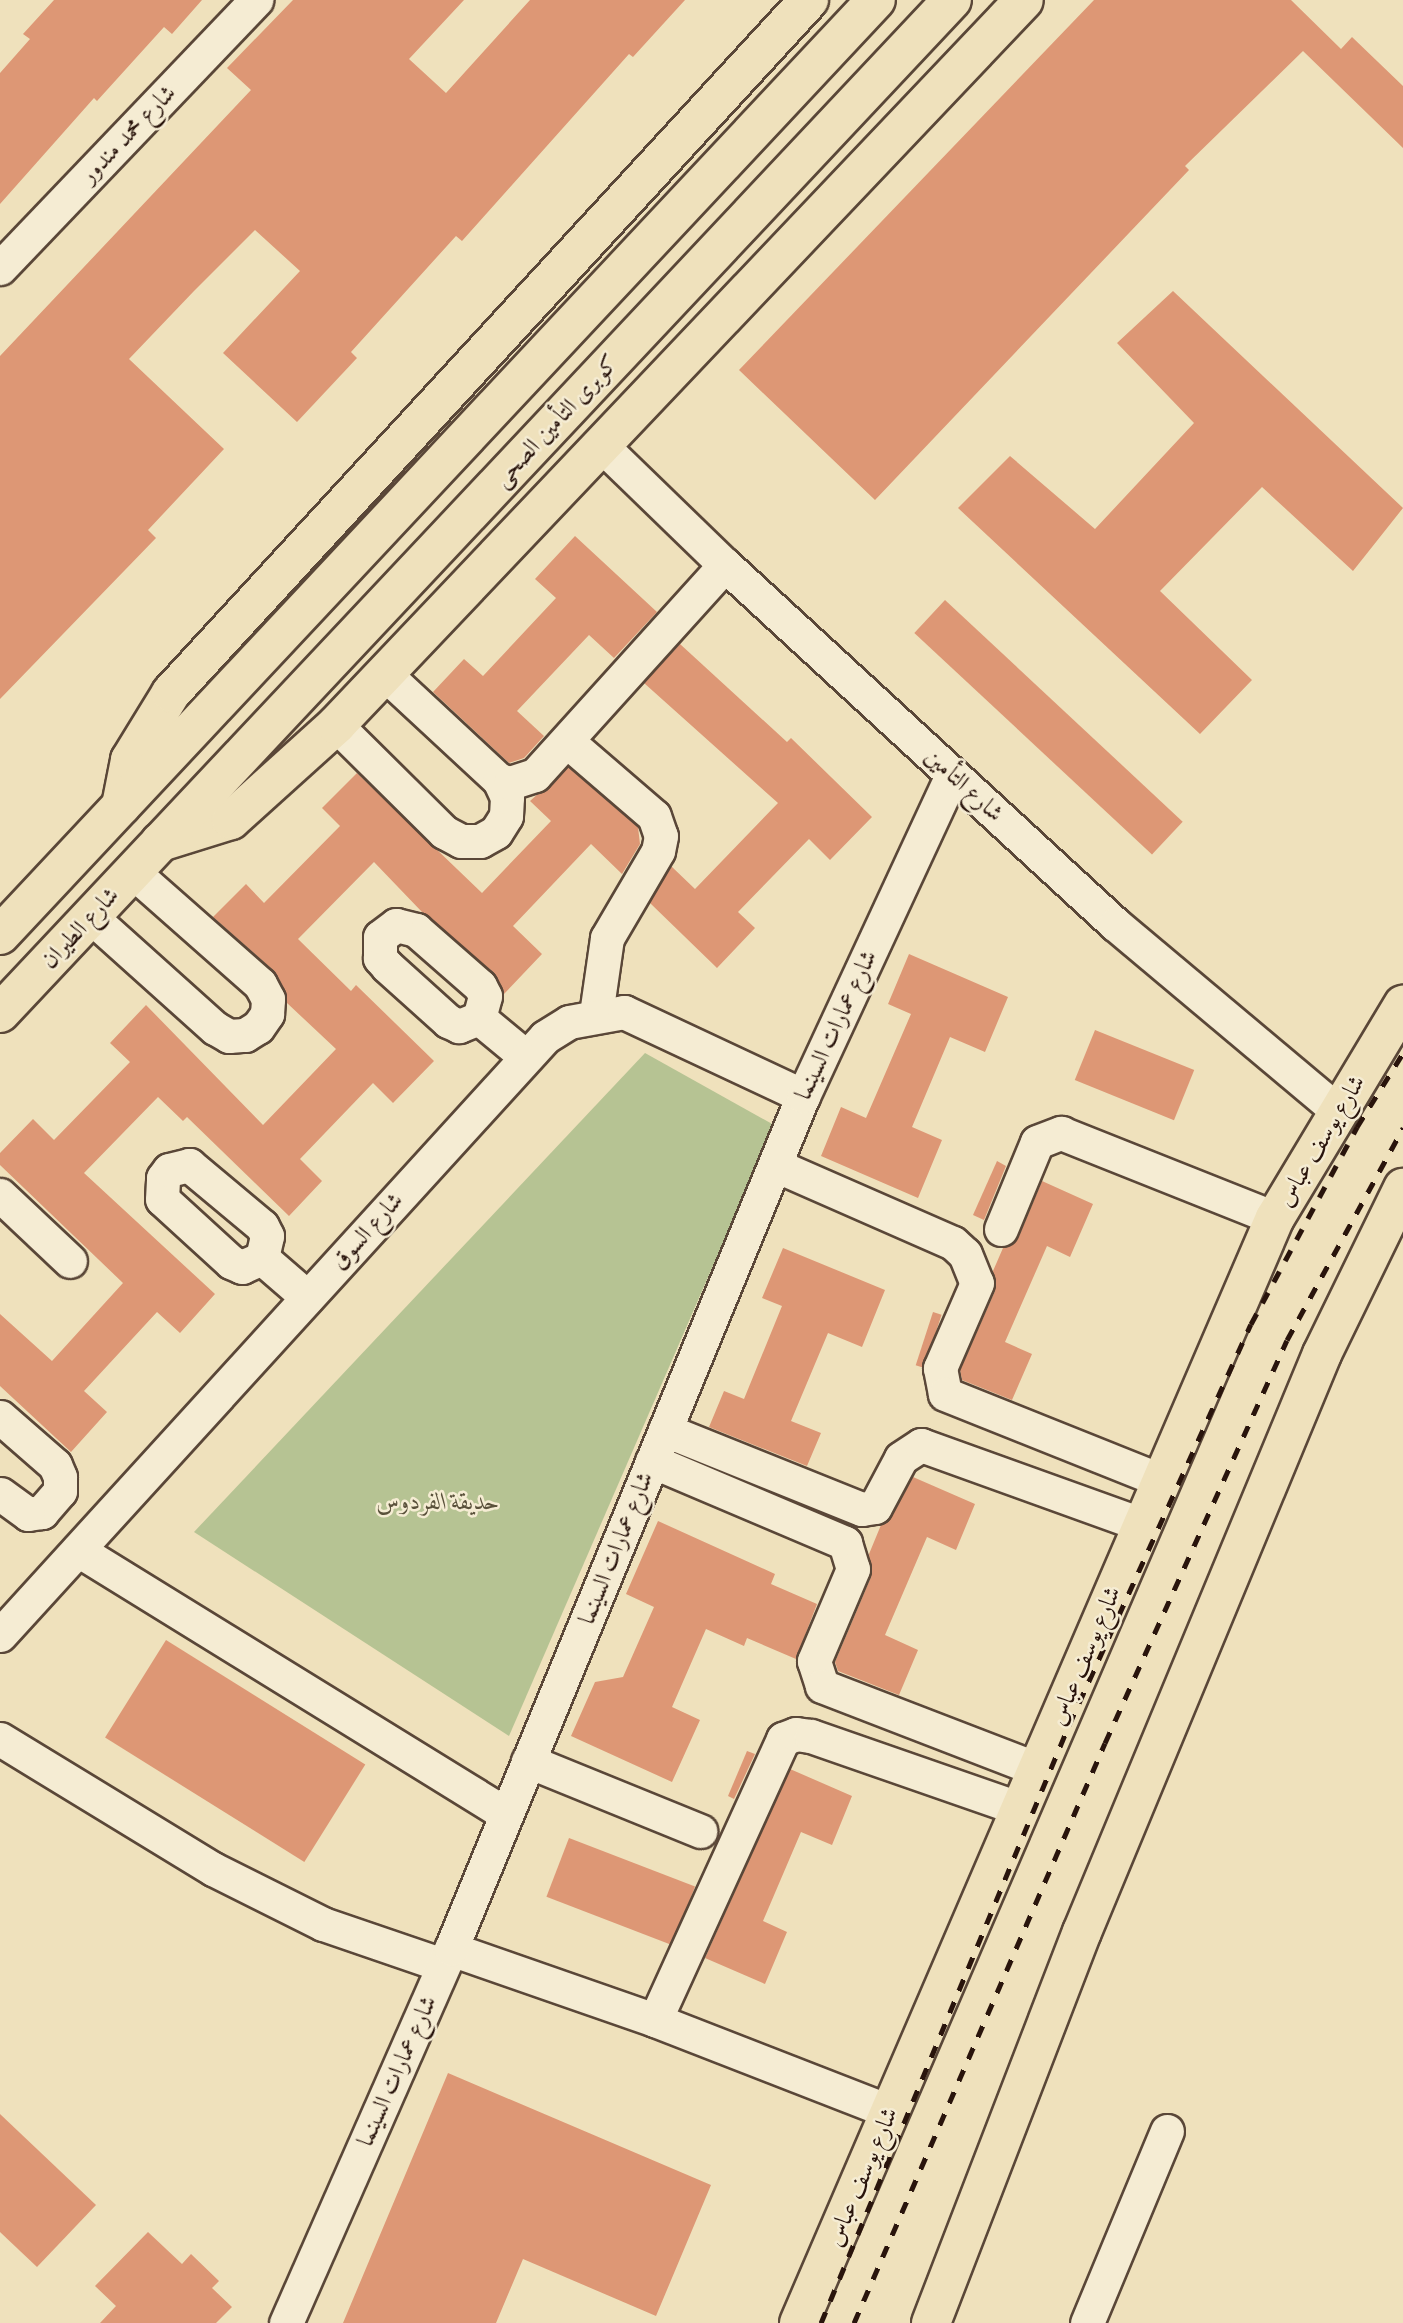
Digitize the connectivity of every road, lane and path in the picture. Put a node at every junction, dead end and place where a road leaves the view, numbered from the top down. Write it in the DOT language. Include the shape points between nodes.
graph roads {
  1 [pos="256,0"];
  2 [pos="809,0"];
  3 [pos="876,0"];
  4 [pos="952,0"];
  5 [pos="1024,0"];
  6 [pos="0,268"];
  7 [pos="602,446"];
  8 [pos="724,565"];
  9 [pos="385,674"];
  10 [pos="335,725"];
  11 [pos="568,742"];
  12 [pos="952,775"];
  13 [pos="499,780"];
  14 [pos="120,808"];
  15 [pos="160,842"];
  16 [pos="132,871"];
  17 [pos="90,916"];
  18 [pos="0,935"];
  19 [pos="1403,1005"];
  20 [pos="0,1013"];
  21 [pos="596,1014"];
  22 [pos="479,1018"];
  23 [pos="525,1056"];
  24 [pos="803,1096"];
  25 [pos="1338,1111"];
  26 [pos="775,1166"];
  27 [pos="1403,1188"];
  28 [pos="0,1195"];
  29 [pos="1275,1218"];
  30 [pos="1001,1229"];
  31 [pos="262,1258"];
  32 [pos="70,1261"];
  33 [pos="307,1297"];
  34 [pos="0,1417"];
  35 [pos="665,1430"];
  36 [pos="652,1461"];
  37 [pos="1160,1480"];
  38 [pos="0,1494"];
  39 [pos="53,1504"];
  40 [pos="1140,1524"];
  41 [pos="85,1543"];
  42 [pos="0,1636"];
  43 [pos="0,1739"];
  44 [pos="528,1761"];
  45 [pos="1037,1769"];
  46 [pos="1021,1808"];
  47 [pos="506,1814"];
  48 [pos="701,1832"];
  49 [pos="447,1957"];
  50 [pos="655,2020"];
  51 [pos="889,2111"];
  52 [pos="1167,2131"];
  53 [pos="286,2323"];
  54 [pos="800,2323"];
  55 [pos="931,2323"];
  56 [pos="1087,2323"];
  1 -- 6 [label="street, شارع محمد مندور"];
  2 -- 14 [label="main road" via="171,694 130,760"];
  3 -- 14 [label="main road"];
  4 -- 15 [label="main road, كوبرى التأمين الصحى"];
  5 -- 7 [label="main road"];
  7 -- 8 [label="street, شارع التأمين"];
  7 -- 9 [label="main road"];
  8 -- 11 [label="street"];
  8 -- 12 [label="street, شارع التأمين"];
  9 -- 10 [label="main road"];
  9 -- 13 [label="street"];
  10 -- 13 [label="street" via="444,832 461,841 480,841 496,832 506,816 508,797"];
  10 -- 15 [label="main road" via="262,797 231,820"];
  11 -- 13 [label="street" via="535,775 510,783"];
  11 -- 21 [label="street" via="654,816 661,836 658,851 607,938"];
  12 -- 24 [label="street, شارع عمارات السينما"];
  12 -- 25 [label="street, شارع التأمين" via="1115,924"];
  14 -- 18 [label="main road"];
  15 -- 16 [label="main road, شارع الطيران"];
  16 -- 17 [label="main road, شارع الطيران"];
  16 -- 17 [label="street" via="260,984 268,999 267,1014 258,1027 245,1035 229,1036 215,1028"];
  17 -- 20 [label="main road, شارع الطيران"];
  19 -- 25 [label="main road, شارع يوسف عباس"];
  21 -- 23 [label="street, شارع السوق" via="569,1022"];
  21 -- 24 [label="street, شارع السوق" via="624,1012"];
  22 -- 23 [label="street"];
  23 -- 33 [label="street, شارع السوق"];
  24 -- 26 [label="street, شارع عمارات السينما"];
  25 -- 29 [label="main road, شارع يوسف عباس"];
  26 -- 35 [label="street, شارع عمارات السينما"];
  26 -- 37 [label="street" via="953,1243 965,1254 977,1283 940,1368 945,1394"];
  27 -- 55 [label="main road" via="1300,1405 1082,1932"];
  28 -- 32 [label="street"];
  29 -- 30 [label="street" via="1061,1133 1037,1142"];
  29 -- 37 [label="main road, شارع يوسف عباس"];
  31 -- 33 [label="street"];
  33 -- 41 [label="street, شارع السوق"];
  34 -- 39 [label="street" via="55,1465 60,1491"];
  35 -- 36 [label="street, شارع عمارات السينما"];
  35 -- 40 [label="street" via="862,1509 875,1507 901,1458 921,1444"];
  36 -- 44 [label="street, شارع عمارات السينما"];
  36 -- 45 [label="street" via="845,1543 853,1569 814,1661 822,1686"];
  37 -- 40 [label="main road, شارع يوسف عباس"];
  38 -- 39 [label="street" via="28,1514"];
  39 -- 41 [label="street"];
  40 -- 45 [label="main road, شارع يوسف عباس"];
  41 -- 42 [label="street, شارع السوق"];
  41 -- 47 [label="street"];
  43 -- 49 [label="street" via="213,1870 323,1924"];
  44 -- 47 [label="street, شارع عمارات السينما"];
  44 -- 48 [label="street"];
  45 -- 46 [label="main road, شارع يوسف عباس"];
  46 -- 50 [label="street" via="811,1736 796,1734 783,1739"];
  46 -- 51 [label="main road, شارع يوسف عباس"];
  47 -- 49 [label="street, شارع عمارات السينما"];
  49 -- 50 [label="street"];
  49 -- 53 [label="street, شارع عمارات السينما"];
  50 -- 51 [label="street"];
  51 -- 54 [label="main road, شارع يوسف عباس"];
  52 -- 56 [label="street"];
}
